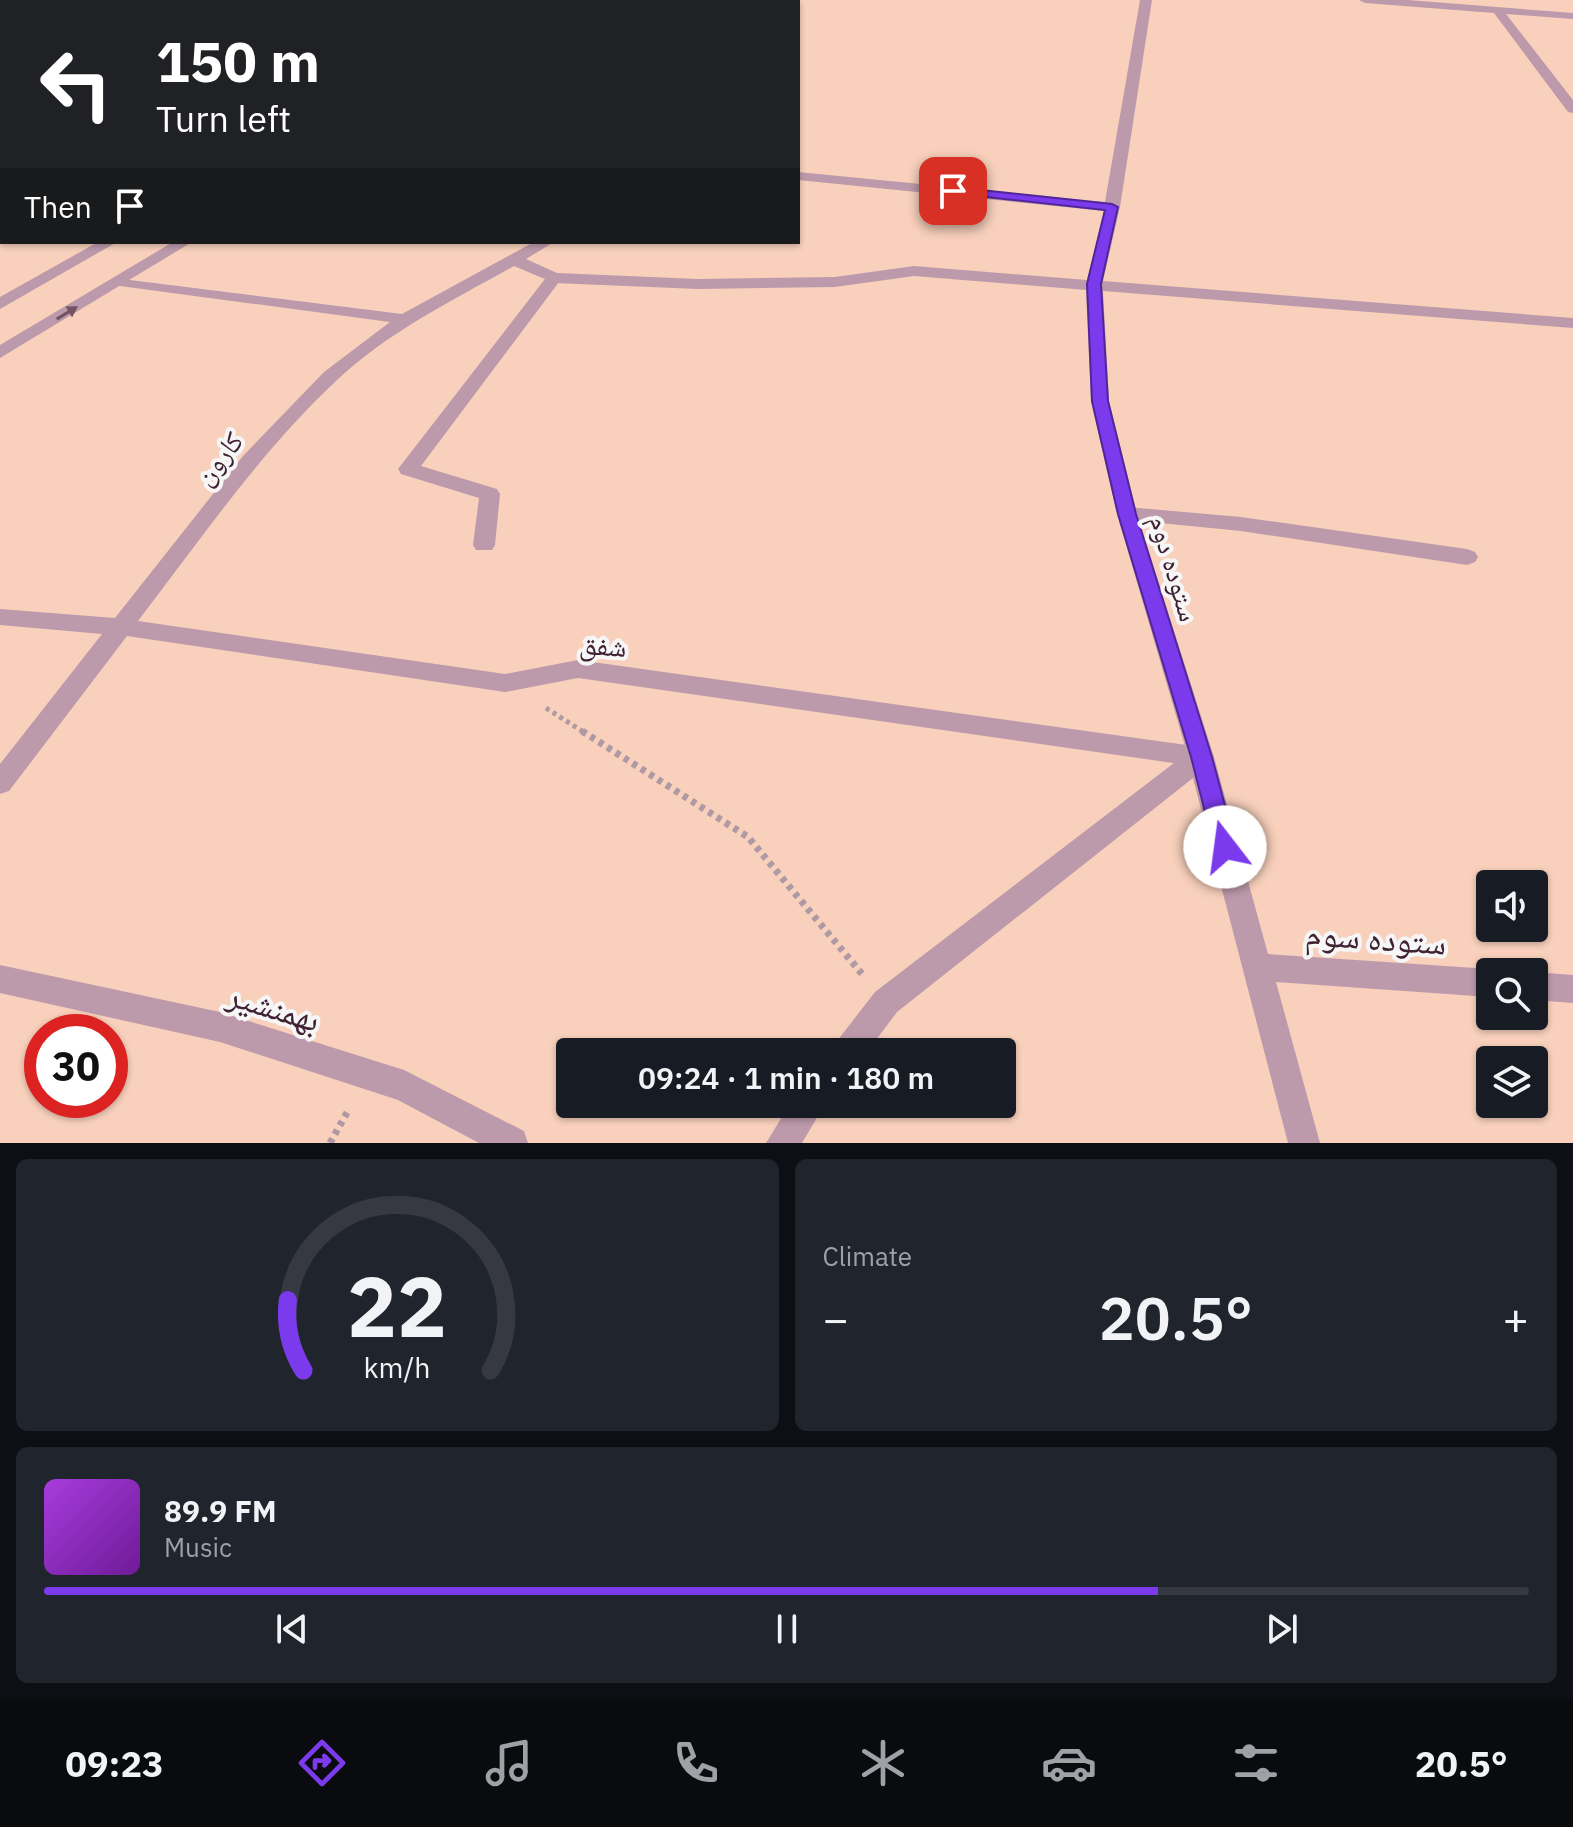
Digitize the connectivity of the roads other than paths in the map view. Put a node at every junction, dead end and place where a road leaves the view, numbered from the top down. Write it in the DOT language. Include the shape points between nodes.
graph roads {
  1 [pos="1146,0"];
  2 [pos="1365,0"];
  3 [pos="1497,10"];
  4 [pos="1573,16"];
  5 [pos="1573,109"];
  6 [pos="800,176"];
  7 [pos="1112,207"];
  8 [pos="105,244"];
  9 [pos="181,244"];
  10 [pos="542,244"];
  11 [pos="513,259"];
  12 [pos="554,278"];
  13 [pos="120,281"];
  14 [pos="1094,284"];
  15 [pos="0,304"];
  16 [pos="405,319"];
  17 [pos="1573,323"];
  18 [pos="0,353"];
  19 [pos="1127,514"];
  20 [pos="484,545"];
  21 [pos="1467,557"];
  22 [pos="0,617"];
  23 [pos="122,627"];
  24 [pos="1201,757"];
  25 [pos="0,783"];
  26 [pos="1256,967"];
  27 [pos="0,979"];
  28 [pos="1476,982"];
  29 [pos="1548,987"];
  30 [pos="1573,989"];
  31 [pos="859,1038"];
  32 [pos="799,1118"];
  33 [pos="512,1143"];
  34 [pos="782,1143"];
  35 [pos="1304,1143"];
  1 -- 7 [label="street, ستوده دوم"];
  2 -- 3 [label="street"];
  3 -- 4 [label="street"];
  3 -- 5 [label="street"];
  6 -- 7 [label="street"];
  7 -- 14 [label="street, ستوده دوم"];
  8 -- 15 [label="street"];
  9 -- 13 [label="street"];
  10 -- 11 [label="street, کارون"];
  11 -- 12 [label="street"];
  11 -- 16 [label="street, کارون"];
  12 -- 14 [label="street" via="820,282 914,271"];
  12 -- 20 [label="street" via="408,469 490,494"];
  13 -- 16 [label="street"];
  18 -- 13 [label="street, one-way"];
  14 -- 17 [label="street"];
  14 -- 19 [label="street, ستوده دوم" via="1100,401"];
  16 -- 23 [label="street, کارون" via="330,376 250,460"];
  19 -- 21 [label="street" via="1241,524"];
  19 -- 24 [label="street, ستوده دوم"];
  22 -- 23 [label="street, شفق"];
  23 -- 24 [label="street, شفق" via="505,683 578,669"];
  23 -- 25 [label="street, کارون"];
  24 -- 26 [label="street, ستوده دوم"];
  24 -- 31 [label="street" via="886,1002"];
  26 -- 28 [label="street, ستوده سوم"];
  26 -- 35 [label="street, ستوده دوم"];
  27 -- 33 [label="street, بهمنشیر" via="235,1032 404,1086"];
  29 -- 30 [label="street"];
  32 -- 34 [label="street"];
}
